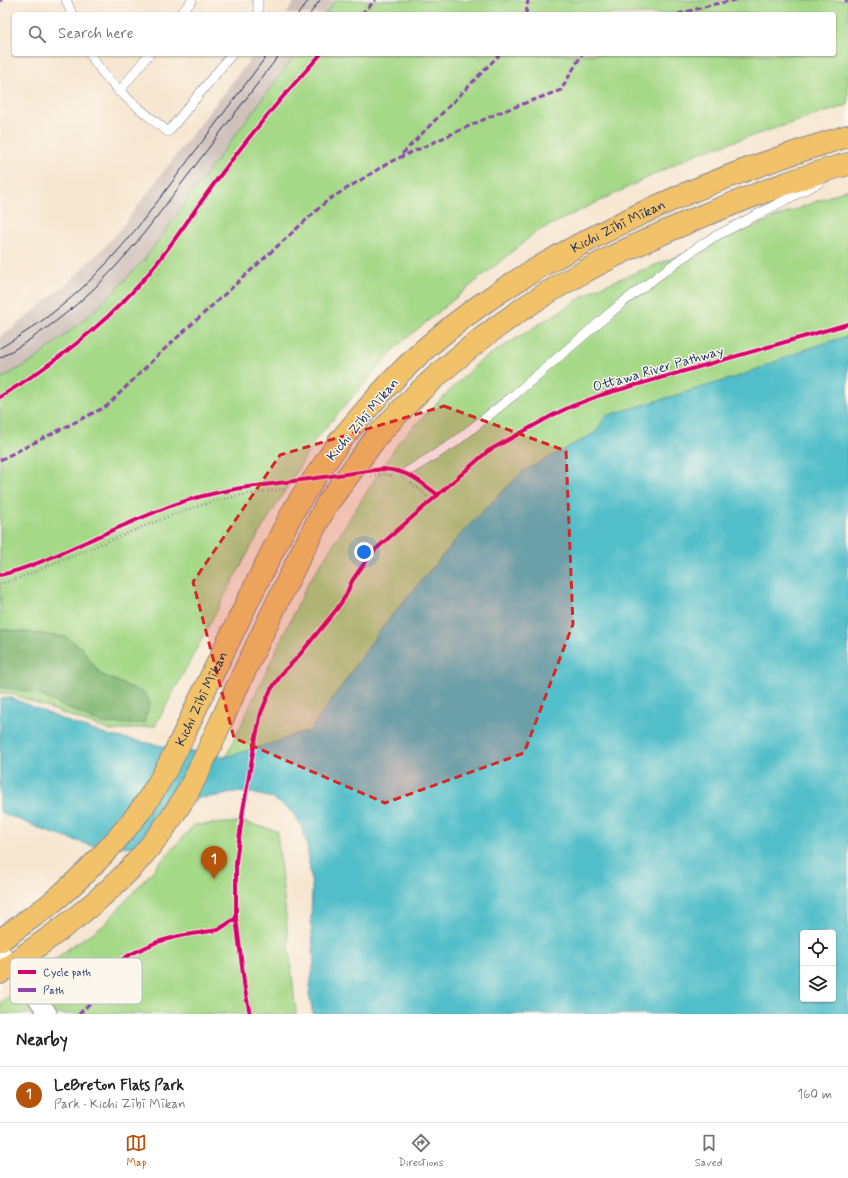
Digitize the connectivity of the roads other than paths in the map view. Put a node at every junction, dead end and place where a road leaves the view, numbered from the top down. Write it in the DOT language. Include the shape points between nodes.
graph roads {
  1 [pos="66,0"];
  2 [pos="192,0"];
  3 [pos="257,0"];
  4 [pos="71,12"];
  5 [pos="183,12"];
  6 [pos="258,12"];
  7 [pos="91,56"];
  8 [pos="147,56"];
  9 [pos="230,56"];
  10 [pos="119,92"];
  11 [pos="848,136"];
  12 [pos="848,164"];
  13 [pos="848,168"];
  14 [pos="403,476"];
  15 [pos="0,940"];
  16 [pos="12,958"];
  17 [pos="41,1004"];
  18 [pos="48,1014"];
  1 -- 4 [label="lane"];
  2 -- 5 [label="lane"];
  3 -- 6 [label="lane"];
  7 -- 10 [label="lane"];
  8 -- 10 [label="lane"];
  9 -- 10 [label="lane" via="168,132"];
  11 -- 15 [label="highway, Kichi Zībī Mīkan, bridge" via="740,171 632,218 565,252 474,310 398,375 340,441 294,510 184,734 147,801 117,839 74,883"];
  12 -- 16 [label="highway, Kichi Zībī Mīkan, bridge" via="788,183 698,218 577,275 496,328 414,397 378,434 327,504 279,595 213,741 186,794 155,840 96,901 75,918"];
  13 -- 14 [label="lane" via="712,238 682,258 623,302 454,443"];
  17 -- 18 [label="street"];
}
